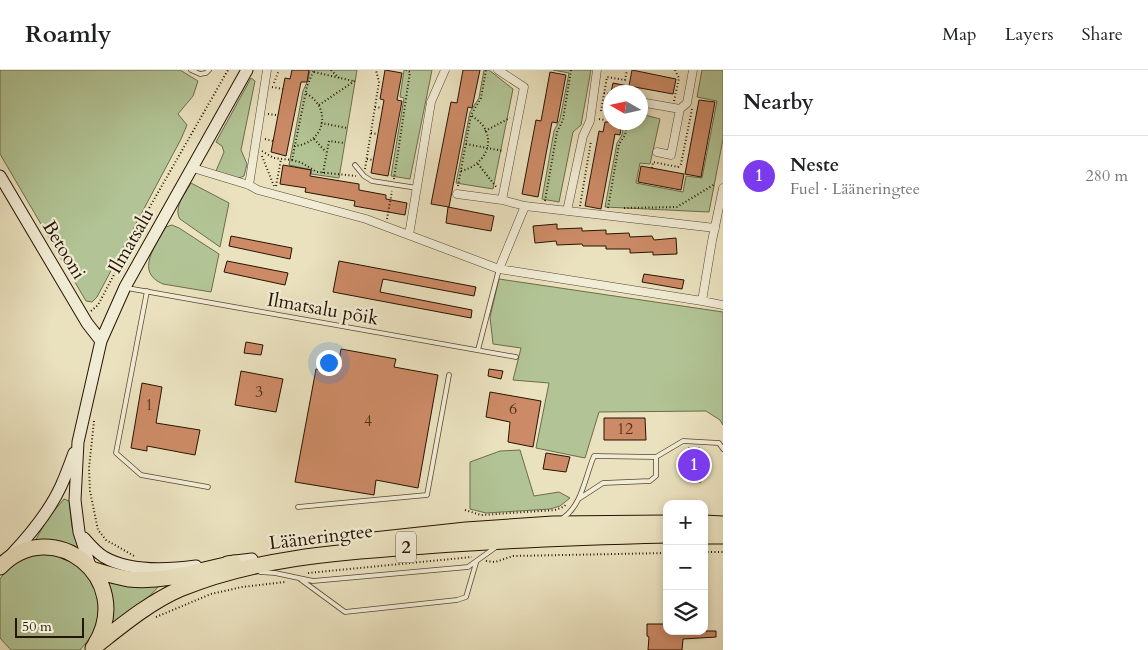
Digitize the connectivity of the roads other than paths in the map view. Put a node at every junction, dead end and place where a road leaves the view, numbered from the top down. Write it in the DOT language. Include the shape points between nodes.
graph roads {
  1 [pos="190,70"];
  2 [pos="209,70"];
  3 [pos="247,70"];
  4 [pos="267,70"];
  5 [pos="445,70"];
  6 [pos="498,70"];
  7 [pos="597,70"];
  8 [pos="693,70"];
  9 [pos="648,103"];
  10 [pos="677,108"];
  11 [pos="657,152"];
  12 [pos="355,165"];
  13 [pos="193,168"];
  14 [pos="0,176"];
  15 [pos="249,185"];
  16 [pos="720,185"];
  17 [pos="417,188"];
  18 [pos="456,194"];
  19 [pos="503,198"];
  20 [pos="525,206"];
  21 [pos="721,208"];
  22 [pos="567,211"];
  23 [pos="714,228"];
  24 [pos="409,235"];
  25 [pos="499,269"];
  26 [pos="125,287"];
  27 [pos="147,291"];
  28 [pos="702,302"];
  29 [pos="723,305"];
  30 [pos="100,341"];
  31 [pos="478,350"];
  32 [pos="516,357"];
  33 [pos="449,375"];
  34 [pos="78,442"];
  35 [pos="723,449"];
  36 [pos="656,457"];
  37 [pos="208,487"];
  38 [pos="580,497"];
  39 [pos="298,507"];
  40 [pos="663,523"];
  41 [pos="708,523"];
  42 [pos="553,524"];
  43 [pos="723,524"];
  44 [pos="79,532"];
  45 [pos="663,536"];
  46 [pos="708,536"];
  47 [pos="723,536"];
  48 [pos="515,541"];
  49 [pos="476,563"];
  50 [pos="0,566"];
  51 [pos="253,568"];
  52 [pos="91,569"];
  53 [pos="220,576"];
  54 [pos="298,578"];
  55 [pos="92,649"];
  1 -- 2 [label="lane" via="200,74"];
  3 -- 13 [label="street, Ilmatsalu"];
  4 -- 15 [label="street"];
  5 -- 17 [label="street" via="431,102"];
  6 -- 19 [label="street" via="524,87"];
  7 -- 22 [label="street" via="590,121 583,136"];
  8 -- 10 [label="street" via="687,104"];
  9 -- 10 [label="street"];
  10 -- 11 [label="street" via="671,155"];
  12 -- 17 [label="lane" via="372,181"];
  13 -- 15 [label="street"];
  13 -- 26 [label="street, Ilmatsalu"];
  14 -- 30 [label="street, Betooni"];
  15 -- 24 [label="street"];
  16 -- 21 [label="street"];
  17 -- 24 [label="street"];
  18 -- 19 [label="street"];
  19 -- 20 [label="street"];
  20 -- 22 [label="street"];
  20 -- 25 [label="street"];
  21 -- 23 [label="street"];
  22 -- 23 [label="street"];
  23 -- 28 [label="street"];
  24 -- 25 [label="street"];
  25 -- 28 [label="street"];
  25 -- 31 [label="lane"];
  26 -- 27 [label="lane, Ilmatsalu põik"];
  26 -- 30 [label="street, Ilmatsalu"];
  27 -- 31 [label="lane, Ilmatsalu põik"];
  27 -- 37 [label="lane" via="116,453 141,475"];
  28 -- 29 [label="street"];
  30 -- 34 [label="street, Ilmatsalu"];
  31 -- 32 [label="lane, Ilmatsalu põik"];
  33 -- 39 [label="lane" via="427,495"];
  34 -- 44 [label="street, Ilmatsalu" via="75,500"];
  34 -- 50 [label="street, Ilmatsalu" via="60,487 47,509 29,536"];
  35 -- 36 [label="lane" via="719,443 683,442"];
  36 -- 38 [label="lane" via="656,476 650,481 603,483"];
  36 -- 38 [label="lane" via="594,456"];
  38 -- 42 [label="lane" via="573,510"];
  40 -- 42 [label="highway, Lääneringtee / 2"];
  41 -- 43 [label="highway"];
  42 -- 51 [label="highway, Lääneringtee / 2" via="374,539 298,550"];
  44 -- 51 [label="street" via="104,557 137,567"];
  44 -- 52 [label="street, Ilmatsalu"];
  45 -- 48 [label="highway, Lääneringtee / 2"];
  46 -- 47 [label="highway"];
  48 -- 49 [label="lane" via="489,551"];
  48 -- 53 [label="highway, Lääneringtee / 2" via="345,552 263,565"];
  49 -- 54 [label="lane" via="468,567 313,581"];
  49 -- 54 [label="lane" via="466,597 346,612"];
  50 -- 52 [label="highway" via="19,554 54,548 68,552"];
  51 -- 52 [label="highway, Lääneringtee / 2" via="130,579"];
  51 -- 53 [label="lane"];
  51 -- 54 [label="lane"];
  52 -- 55 [label="highway" via="101,583 106,599 102,633"];
  53 -- 55 [label="highway, Lääneringtee / 2" via="179,590 145,608"];
}
